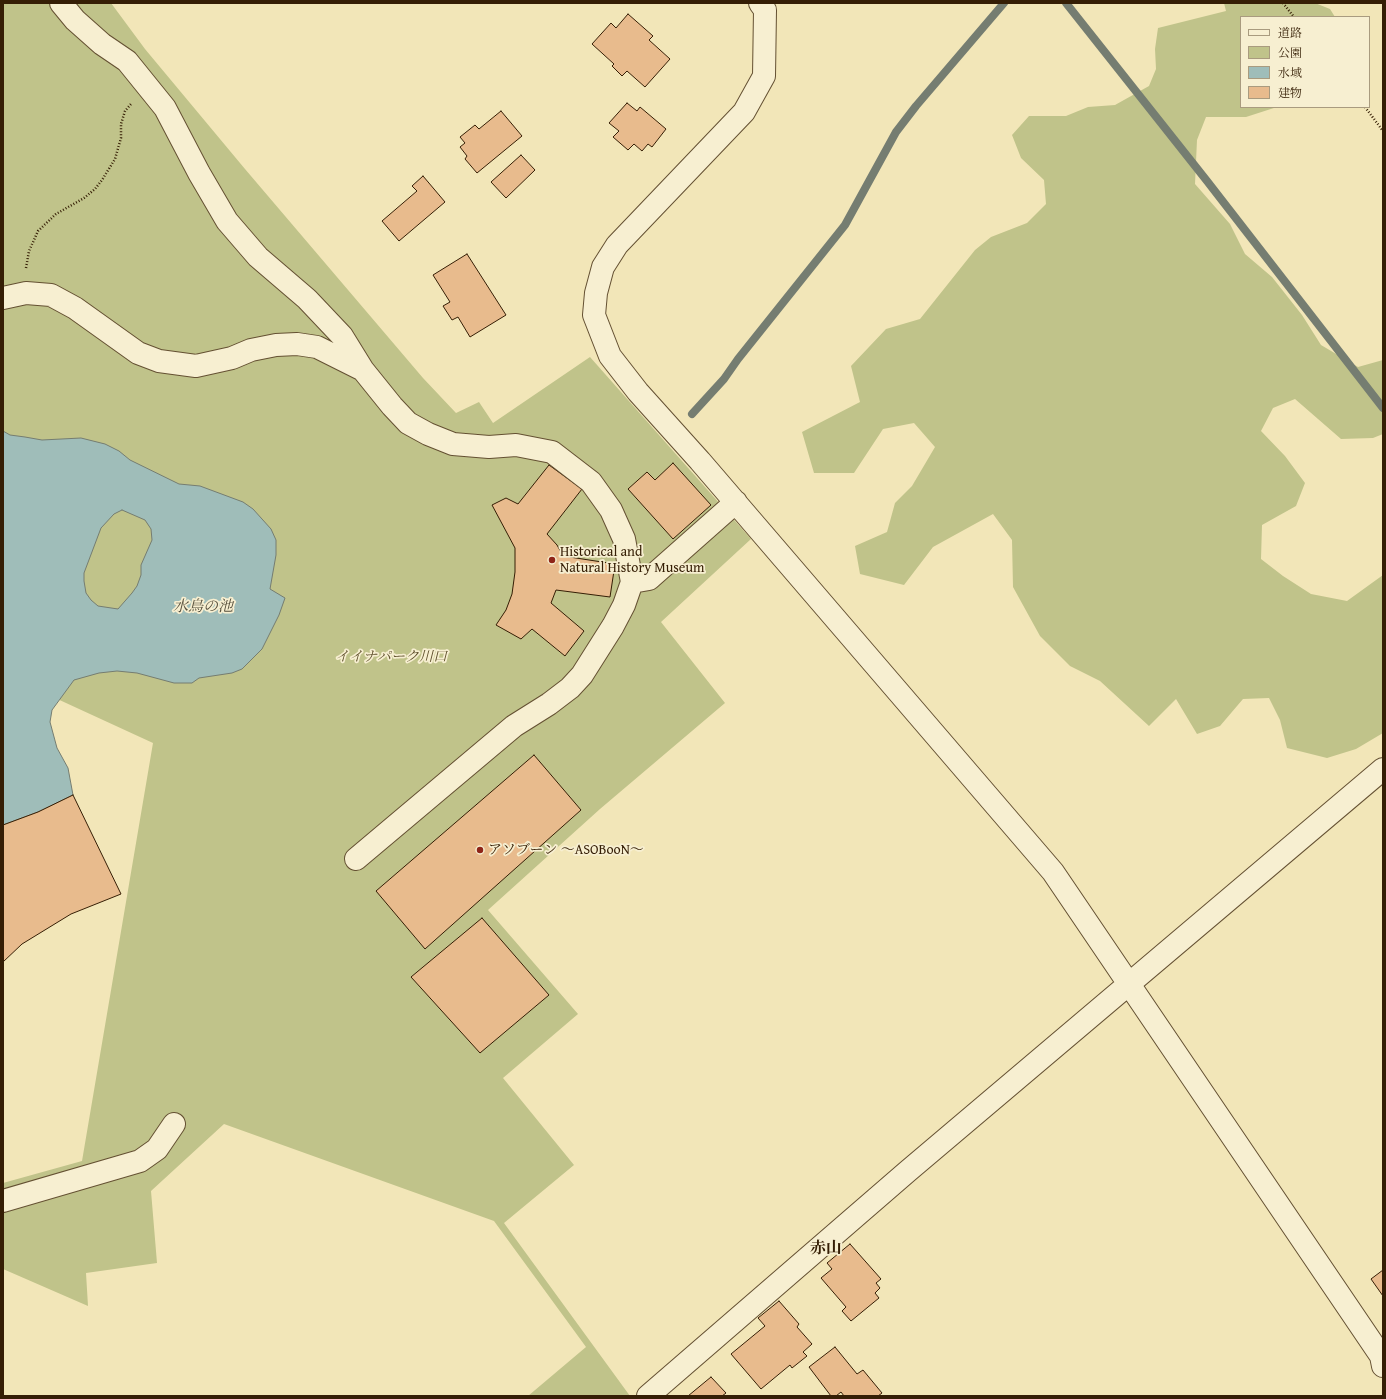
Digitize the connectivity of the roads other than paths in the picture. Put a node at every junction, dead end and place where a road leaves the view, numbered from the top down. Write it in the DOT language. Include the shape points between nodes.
graph roads {
  1 [pos="61,3"];
  2 [pos="760,3"];
  3 [pos="3,298"];
  4 [pos="363,370"];
  5 [pos="736,502"];
  6 [pos="632,582"];
  7 [pos="1383,769"];
  8 [pos="356,859"];
  9 [pos="1128,985"];
  10 [pos="174,1124"];
  11 [pos="3,1201"];
  12 [pos="1383,1366"];
  13 [pos="648,1396"];
  1 -- 4 [label="street" via="75,20 102,44 127,61 165,108 227,221 258,257 307,299 342,336"];
  2 -- 5 [label="street" via="765,10 764,76 744,112 617,245 603,267 596,292 594,315 610,356 638,392"];
  3 -- 4 [label="street" via="26,293 51,295 75,308 138,353 159,361 196,366 232,358 263,347 297,344 316,347"];
  4 -- 6 [label="street" via="408,423 428,434 453,444 489,447 516,445 552,452 591,482 610,510 624,539"];
  5 -- 6 [label="street" via="649,579"];
  5 -- 9 [label="street" via="1053,872"];
  6 -- 8 [label="street" via="613,626 582,675 570,688 514,726"];
  7 -- 9 [label="street"];
  9 -- 12 [label="street" via="1381,1356"];
  9 -- 13 [label="street"];
  10 -- 11 [label="street" via="157,1149 140,1161"];
}
